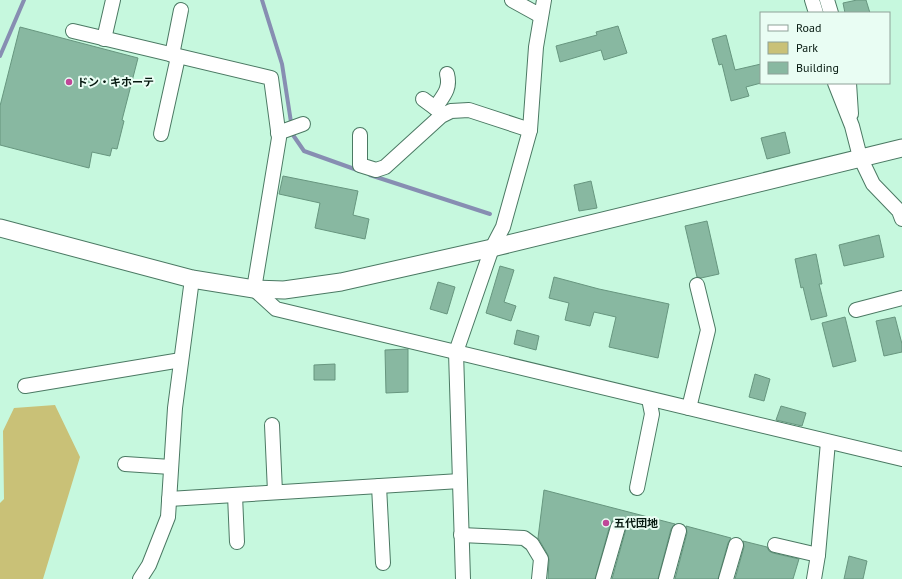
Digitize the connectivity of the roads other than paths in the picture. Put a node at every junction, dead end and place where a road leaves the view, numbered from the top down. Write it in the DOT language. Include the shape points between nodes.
graph roads {
  1 [pos="113,0"];
  2 [pos="512,0"];
  3 [pos="544,0"];
  4 [pos="812,0"];
  5 [pos="827,0"];
  6 [pos="181,10"];
  7 [pos="816,12"];
  8 [pos="831,12"];
  9 [pos="541,16"];
  10 [pos="73,31"];
  11 [pos="104,38"];
  12 [pos="175,56"];
  13 [pos="447,74"];
  14 [pos="835,84"];
  15 [pos="849,84"];
  16 [pos="423,99"];
  17 [pos="440,111"];
  18 [pos="302,125"];
  19 [pos="852,126"];
  20 [pos="530,130"];
  21 [pos="281,132"];
  22 [pos="160,134"];
  23 [pos="360,135"];
  24 [pos="902,148"];
  25 [pos="860,157"];
  26 [pos="902,219"];
  27 [pos="0,228"];
  28 [pos="492,248"];
  29 [pos="192,279"];
  30 [pos="697,285"];
  31 [pos="254,289"];
  32 [pos="902,298"];
  33 [pos="856,310"];
  34 [pos="456,352"];
  35 [pos="181,360"];
  36 [pos="25,386"];
  37 [pos="649,399"];
  38 [pos="689,408"];
  39 [pos="272,425"];
  40 [pos="828,442"];
  41 [pos="902,459"];
  42 [pos="125,464"];
  43 [pos="171,467"];
  44 [pos="460,481"];
  45 [pos="379,486"];
  46 [pos="637,488"];
  47 [pos="275,492"];
  48 [pos="235,495"];
  49 [pos="169,499"];
  50 [pos="618,527"];
  51 [pos="679,531"];
  52 [pos="461,535"];
  53 [pos="237,542"];
  54 [pos="736,545"];
  55 [pos="775,545"];
  56 [pos="818,555"];
  57 [pos="383,563"];
  58 [pos="140,579"];
  59 [pos="463,579"];
  60 [pos="540,579"];
  61 [pos="603,579"];
  62 [pos="666,579"];
  63 [pos="726,579"];
  64 [pos="814,579"];
  1 -- 11 [label="street"];
  2 -- 9 [label="street"];
  3 -- 9 [label="street"];
  4 -- 7 [label="street"];
  5 -- 8 [label="street"];
  6 -- 12 [label="street"];
  9 -- 20 [label="street"];
  10 -- 11 [label="street"];
  11 -- 12 [label="street"];
  12 -- 21 [label="street" via="270,78"];
  12 -- 22 [label="street"];
  13 -- 17 [label="street" via="450,82"];
  14 -- 19 [label="street"];
  15 -- 19 [label="street"];
  16 -- 17 [label="street"];
  17 -- 20 [label="street" via="469,110"];
  17 -- 23 [label="street" via="442,116 385,167 376,170 360,164"];
  18 -- 21 [label="street"];
  19 -- 25 [label="street"];
  20 -- 28 [label="street" via="503,227"];
  21 -- 31 [label="street"];
  24 -- 25 [label="street"];
  25 -- 26 [label="street" via="873,184 899,211"];
  25 -- 28 [label="street"];
  27 -- 29 [label="street"];
  28 -- 31 [label="street" via="341,282 284,290"];
  28 -- 34 [label="street"];
  29 -- 31 [label="street"];
  29 -- 35 [label="street"];
  30 -- 38 [label="street" via="708,330"];
  31 -- 34 [label="street" via="276,309"];
  32 -- 33 [label="street"];
  34 -- 37 [label="street"];
  34 -- 44 [label="street"];
  35 -- 36 [label="street"];
  35 -- 43 [label="street" via="174,408"];
  37 -- 38 [label="street"];
  37 -- 46 [label="street" via="652,414"];
  38 -- 40 [label="street"];
  39 -- 47 [label="street"];
  40 -- 41 [label="street"];
  40 -- 56 [label="street"];
  42 -- 43 [label="street"];
  43 -- 49 [label="street"];
  44 -- 45 [label="street"];
  44 -- 52 [label="street"];
  45 -- 47 [label="street"];
  45 -- 57 [label="street"];
  47 -- 48 [label="street"];
  48 -- 49 [label="street"];
  48 -- 53 [label="street"];
  49 -- 58 [label="street" via="168,517"];
  50 -- 61 [label="street"];
  51 -- 62 [label="street"];
  52 -- 59 [label="street"];
  52 -- 60 [label="street" via="524,538 532,544 541,559"];
  54 -- 63 [label="street"];
  55 -- 56 [label="street"];
  56 -- 64 [label="street"];
}
